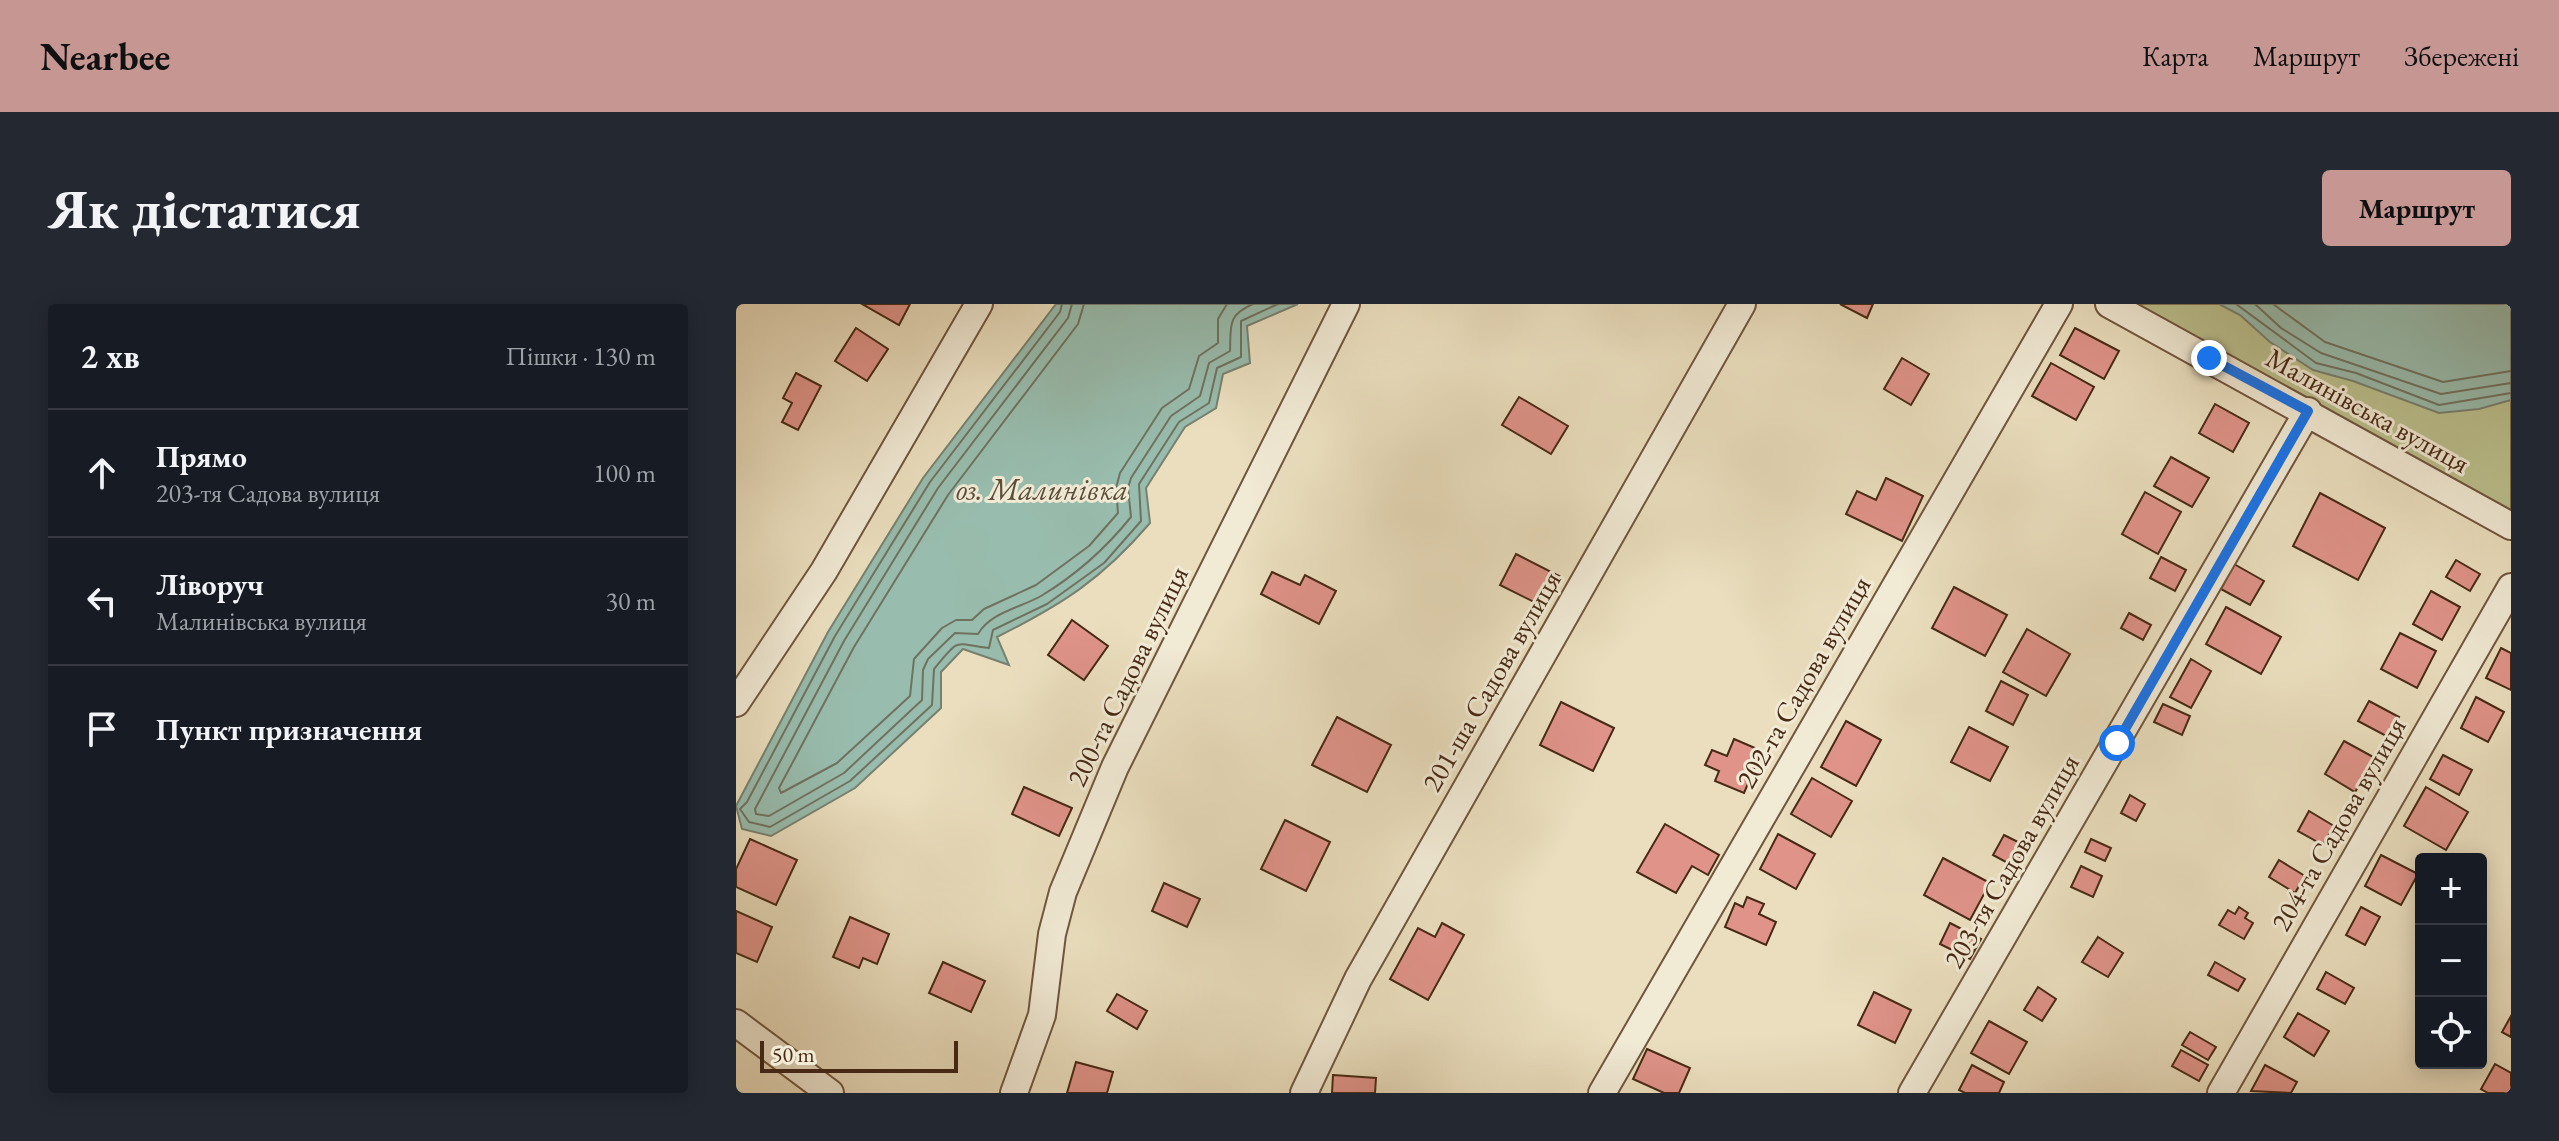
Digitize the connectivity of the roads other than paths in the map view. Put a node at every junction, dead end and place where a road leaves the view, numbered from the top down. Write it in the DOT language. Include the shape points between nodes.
graph roads {
  1 [pos="979,304"];
  2 [pos="1346,304"];
  3 [pos="1742,304"];
  4 [pos="2059,304"];
  5 [pos="2109,304"];
  6 [pos="2308,411"];
  7 [pos="2511,526"];
  8 [pos="2511,587"];
  9 [pos="736,703"];
  10 [pos="736,1023"];
  11 [pos="830,1093"];
  12 [pos="1014,1093"];
  13 [pos="1304,1093"];
  14 [pos="1602,1093"];
  15 [pos="1912,1093"];
  16 [pos="2221,1093"];
  1 -- 9 [label="street" via="824,571"];
  2 -- 12 [label="street, 200-та Садова вулиця" via="1115,767 1063,892 1042,1015"];
  3 -- 13 [label="street, 201-ша Садова вулиця" via="1358,979"];
  4 -- 14 [label="street, 202-га Садова вулиця"];
  5 -- 6 [label="street, Малинівська вулиця"];
  6 -- 7 [label="street, Малинівська вулиця"];
  6 -- 15 [label="street, 203-тя Садова вулиця"];
  8 -- 16 [label="street, 204-та Садова вулиця"];
  10 -- 11 [label="street"];
}
